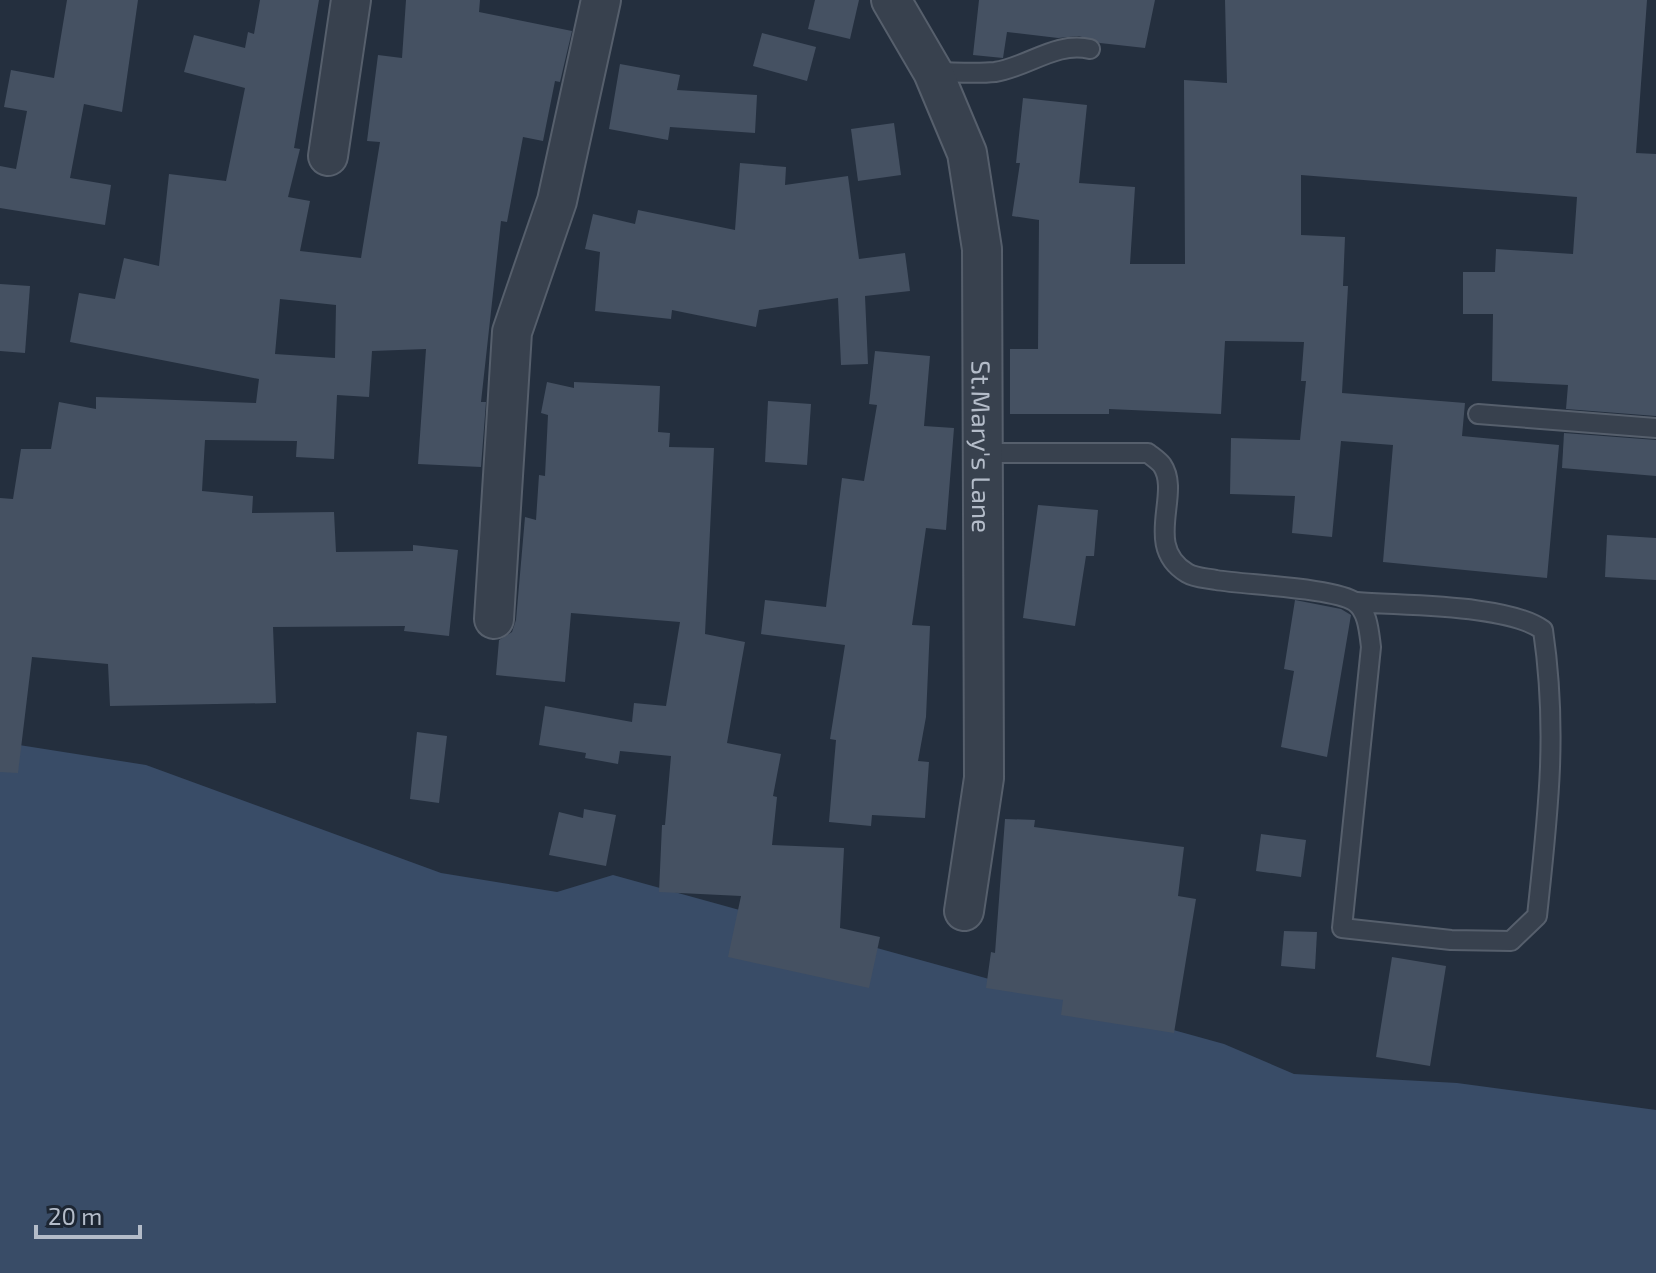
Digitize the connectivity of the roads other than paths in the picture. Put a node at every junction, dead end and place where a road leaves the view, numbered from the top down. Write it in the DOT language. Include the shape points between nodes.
graph roads {
  1 [pos="351,0"];
  2 [pos="601,0"];
  3 [pos="891,0"];
  4 [pos="1090,49"];
  5 [pos="933,72"];
  6 [pos="328,156"];
  7 [pos="1478,414"];
  8 [pos="1656,428"];
  9 [pos="986,453"];
  10 [pos="1357,602"];
  11 [pos="494,619"];
  12 [pos="964,911"];
  1 -- 6 [label="street"];
  2 -- 11 [label="street" via="557,201 512,332"];
  3 -- 5 [label="street, St.Mary's Lane"];
  4 -- 5 [label="lane" via="1051,51 994,72"];
  5 -- 9 [label="street, St.Mary's Lane" via="967,153 982,249"];
  7 -- 8 [label="lane"];
  9 -- 10 [label="lane" via="1148,453 1163,466 1167,481 1162,533 1177,565 1189,575 1339,595"];
  9 -- 12 [label="street, St.Mary's Lane" via="984,778"];
  10 -- 10 [label="lane" via="1366,616 1371,647 1342,928 1511,941 1537,916 1550,796 1551,686 1543,630 1528,619"];
}
